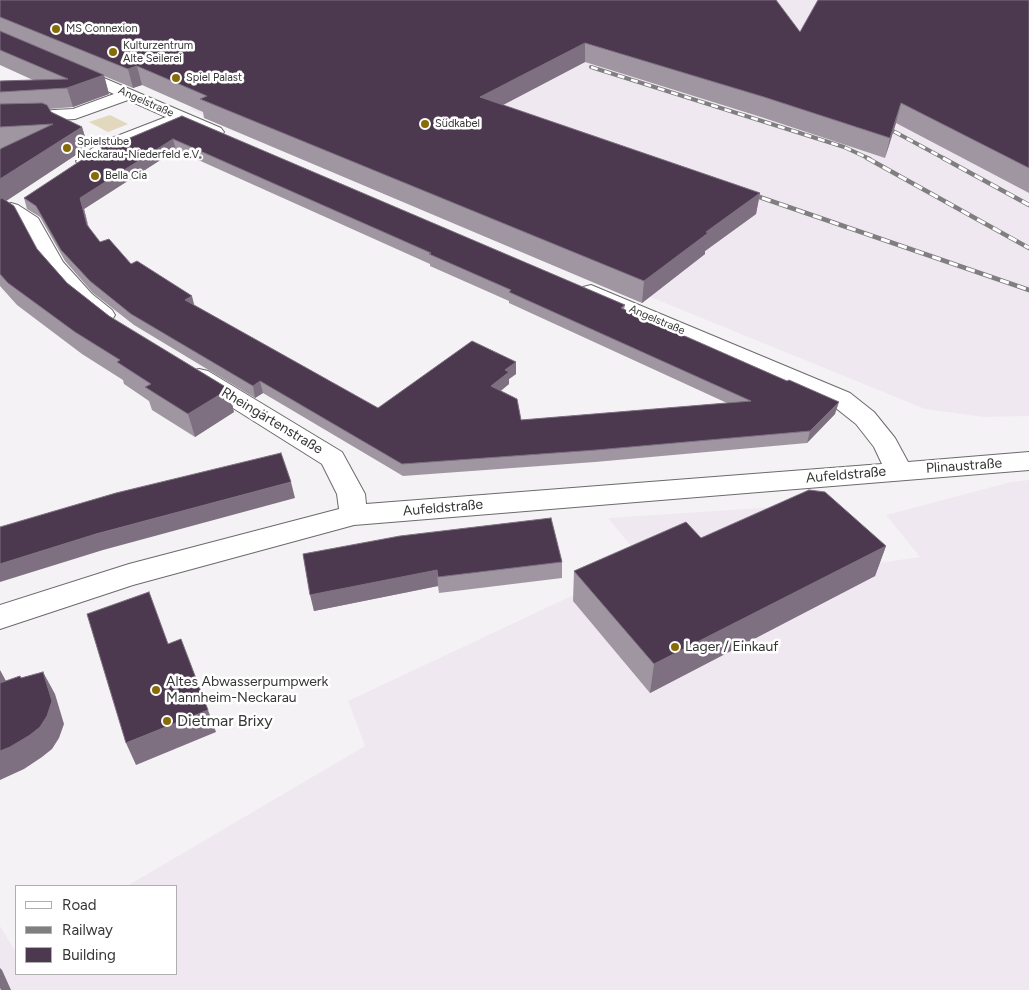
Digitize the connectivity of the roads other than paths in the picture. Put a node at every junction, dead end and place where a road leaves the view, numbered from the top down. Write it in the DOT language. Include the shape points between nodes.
graph roads {
  1 [pos="60,64"];
  2 [pos="129,94"];
  3 [pos="181,117"];
  4 [pos="0,118"];
  5 [pos="88,138"];
  6 [pos="236,140"];
  7 [pos="105,148"];
  8 [pos="66,173"];
  9 [pos="12,207"];
  10 [pos="575,285"];
  11 [pos="118,326"];
  12 [pos="183,367"];
  13 [pos="1029,461"];
  14 [pos="899,471"];
  15 [pos="354,516"];
  16 [pos="0,617"];
  1 -- 2 [label="street, Angelstraße"];
  2 -- 3 [label="street, Angelstraße"];
  2 -- 4 [label="street" via="72,122"];
  3 -- 6 [label="street, Angelstraße"];
  3 -- 7 [label="street"];
  5 -- 7 [label="street"];
  7 -- 8 [label="street"];
  9 -- 11 [label="street" via="31,222 54,265 84,299"];
  10 -- 14 [label="street, Angelstraße" via="842,399 865,418 886,444"];
  12 -- 15 [label="street, Rheingärtenstraße" via="332,458 351,494"];
  13 -- 14 [label="street, Plinaustraße"];
  14 -- 15 [label="street, Aufeldstraße"];
  15 -- 16 [label="street, Aufeldstraße" via="130,575"];
}
